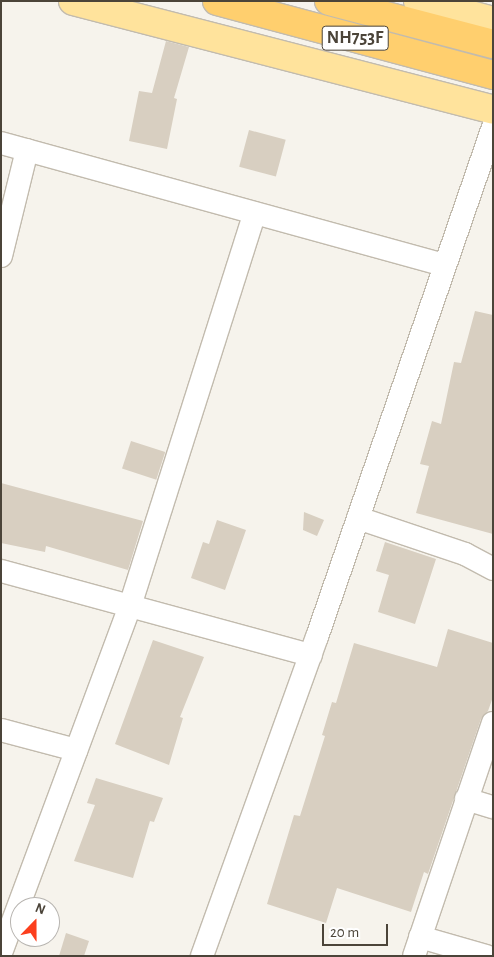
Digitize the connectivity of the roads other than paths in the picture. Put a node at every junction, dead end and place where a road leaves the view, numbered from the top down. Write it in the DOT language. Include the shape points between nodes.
graph roads {
  1 [pos="73,1"];
  2 [pos="216,1"];
  3 [pos="329,1"];
  4 [pos="418,1"];
  5 [pos="493,21"];
  6 [pos="493,44"];
  7 [pos="493,75"];
  8 [pos="493,110"];
  9 [pos="493,127"];
  10 [pos="1,143"];
  11 [pos="27,150"];
  12 [pos="255,212"];
  13 [pos="1,256"];
  14 [pos="446,265"];
  15 [pos="358,518"];
  16 [pos="493,569"];
  17 [pos="1,571"];
  18 [pos="130,606"];
  19 [pos="311,655"];
  20 [pos="493,723"];
  21 [pos="1,730"];
  22 [pos="76,750"];
  23 [pos="466,799"];
  24 [pos="493,807"];
  25 [pos="417,946"];
  26 [pos="1,953"];
  27 [pos="202,956"];
  28 [pos="486,956"];
  1 -- 8 [label="main road"];
  2 -- 7 [label="highway, NH753F"];
  3 -- 6 [label="highway, NH753F"];
  4 -- 5 [label="main road"];
  9 -- 14 [label="street"];
  10 -- 11 [label="street"];
  11 -- 12 [label="street"];
  11 -- 13 [label="street"];
  12 -- 14 [label="street"];
  12 -- 18 [label="street"];
  14 -- 15 [label="street"];
  15 -- 16 [label="street" via="465,554"];
  15 -- 19 [label="street"];
  17 -- 18 [label="street"];
  18 -- 19 [label="street"];
  18 -- 22 [label="street"];
  19 -- 27 [label="street"];
  20 -- 23 [label="street"];
  21 -- 22 [label="street"];
  22 -- 26 [label="street"];
  23 -- 24 [label="street"];
  23 -- 25 [label="street"];
  25 -- 28 [label="street"];
}
